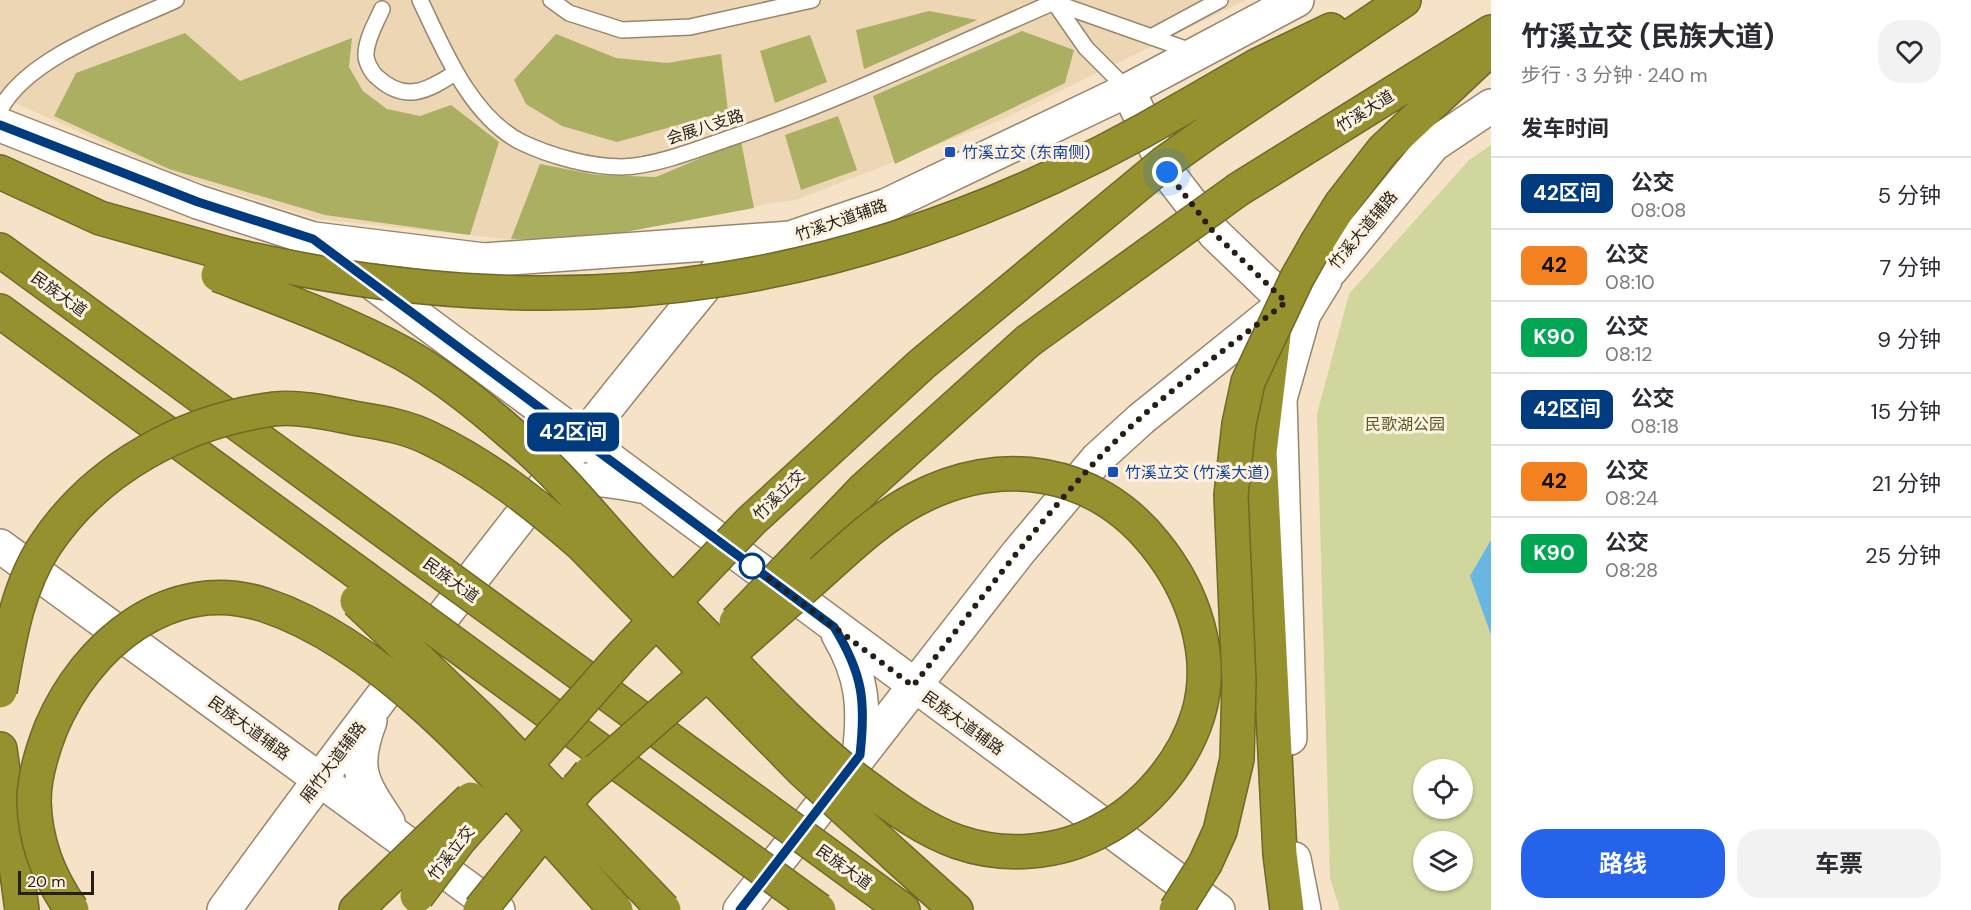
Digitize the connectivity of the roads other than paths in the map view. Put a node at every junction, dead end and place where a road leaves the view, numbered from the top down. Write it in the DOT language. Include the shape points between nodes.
graph roads {
  1 [pos="176,0"];
  2 [pos="420,0"];
  3 [pos="551,0"];
  4 [pos="812,0"];
  5 [pos="1220,0"];
  6 [pos="1297,0"];
  7 [pos="1392,0"];
  8 [pos="1404,0"];
  9 [pos="1050,1"];
  10 [pos="382,9"];
  11 [pos="1491,32"];
  12 [pos="1151,37"];
  13 [pos="1491,49"];
  14 [pos="1197,53"];
  15 [pos="455,73"];
  16 [pos="1128,90"];
  17 [pos="1491,106"];
  18 [pos="0,110"];
  19 [pos="0,125"];
  20 [pos="0,172"];
  21 [pos="313,239"];
  22 [pos="740,243"];
  23 [pos="0,250"];
  24 [pos="223,265"];
  25 [pos="1331,270"];
  26 [pos="0,311"];
  27 [pos="1281,311"];
  28 [pos="580,438"];
  29 [pos="648,488"];
  30 [pos="513,525"];
  31 [pos="0,546"];
  32 [pos="360,588"];
  33 [pos="834,627"];
  34 [pos="623,655"];
  35 [pos="913,686"];
  36 [pos="0,691"];
  37 [pos="376,705"];
  38 [pos="0,749"];
  39 [pos="860,755"];
  40 [pos="319,780"];
  41 [pos="576,789"];
  42 [pos="397,836"];
  43 [pos="22,910"];
  44 [pos="72,910"];
  45 [pos="224,910"];
  46 [pos="356,910"];
  47 [pos="406,910"];
  48 [pos="480,910"];
  49 [pos="498,910"];
  50 [pos="616,910"];
  51 [pos="664,910"];
  52 [pos="740,910"];
  53 [pos="819,910"];
  54 [pos="903,910"];
  55 [pos="956,910"];
  56 [pos="1176,910"];
  57 [pos="1218,910"];
  58 [pos="1287,910"];
  59 [pos="1304,910"];
  1 -- 18 [label="lane" via="51,58 6,99"];
  2 -- 15 [label="lane, 会展八支路"];
  3 -- 4 [label="lane" via="569,13 622,30 690,27"];
  5 -- 12 [label="lane"];
  6 -- 14 [label="main road, 竹溪大道辅路"];
  7 -- 24 [label="highway, bridge" via="1256,66 1053,178 957,219 816,262 717,282 582,293 469,291"];
  8 -- 34 [label="highway, 竹溪立交, bridge" via="1163,164 931,357 751,521"];
  9 -- 12 [label="lane"];
  9 -- 15 [label="lane, 会展八支路" via="758,129 681,155 623,167 571,160 520,141 488,115"];
  9 -- 16 [label="lane" via="1086,48"];
  10 -- 15 [label="lane" via="365,56 373,74 388,87 408,94 433,87"];
  11 -- 41 [label="highway, 竹溪大道, bridge" via="1239,189 1028,340 882,472"];
  12 -- 14 [label="lane"];
  13 -- 27 [label="highway, bridge" via="1383,150 1354,186 1318,241"];
  14 -- 16 [label="main road, 竹溪大道辅路"];
  16 -- 22 [label="main road, 竹溪大道辅路" via="887,205 790,238"];
  16 -- 27 [label="main road" via="1167,172"];
  17 -- 25 [label="main road, 竹溪大道辅路" via="1433,145"];
  19 -- 21 [label="main road, 民族大道辅路" via="198,202"];
  20 -- 24 [label="highway" via="100,218"];
  21 -- 22 [label="main road, 竹溪大道辅路" via="483,260"];
  21 -- 28 [label="main road, 民族大道辅路"];
  22 -- 28 [label="main road"];
  23 -- 54 [label="highway, 民族大道, bridge"];
  24 -- 41 [label="highway, bridge" via="407,356 486,412 548,467 627,554 676,604 708,638 724,654 732,662 772,704 809,740 909,817 962,844 1019,852 1057,847 1094,835 1141,803 1165,776 1194,727 1205,683 1201,636 1189,599 1166,559 1153,541 1105,499 1055,477 1003,473 971,478 913,500 859,540 826,567 815,578 744,640 727,656 718,664 709,672 700,680"];
  25 -- 27 [label="main road, 竹溪大道辅路"];
  25 -- 59 [label="main road" via="1304,314 1280,399 1294,863"];
  26 -- 32 [label="highway" via="117,397"];
  27 -- 35 [label="main road, 竹溪大道辅路" via="1141,419 1097,459"];
  27 -- 56 [label="highway, bridge" via="1248,382 1230,495 1239,681 1237,759 1220,831"];
  27 -- 58 [label="highway, bridge" via="1263,417 1260,462 1277,814"];
  28 -- 29 [label="main road, 民族大道辅路"];
  28 -- 30 [label="main road"];
  29 -- 30 [label="main road" via="583,478 551,491"];
  29 -- 33 [label="main road, 民族大道辅路"];
  30 -- 37 [label="main road, 厢竹大道辅路"];
  31 -- 40 [label="main road, 民族大道辅路"];
  32 -- 51 [label="highway, bridge"];
  32 -- 53 [label="highway, bridge" via="512,686"];
  33 -- 35 [label="main road, 民族大道辅路"];
  33 -- 39 [label="main road" via="860,680"];
  34 -- 46 [label="highway, bridge"];
  34 -- 47 [label="highway, 竹溪立交, bridge" via="460,839"];
  35 -- 39 [label="main road, 竹溪大道辅路"];
  35 -- 57 [label="main road, 民族大道辅路"];
  36 -- 55 [label="highway, bridge" via="25,584 46,544 99,483 196,428 275,409 396,425 428,437 493,474 546,514 802,770"];
  37 -- 40 [label="main road, 厢竹大道辅路"];
  37 -- 42 [label="main road" via="361,745 360,775"];
  38 -- 43 [label="highway"];
  39 -- 52 [label="main road, 竹溪大道辅路"];
  40 -- 42 [label="main road, 民族大道辅路"];
  40 -- 45 [label="main road, 厢竹大道辅路"];
  41 -- 48 [label="highway, bridge"];
  42 -- 49 [label="main road, 民族大道辅路"];
  44 -- 50 [label="highway, bridge" via="54,884 45,861 34,800 37,771 57,715 88,666 126,630 180,602 205,598 262,604 320,628 352,649 466,747"];
}
